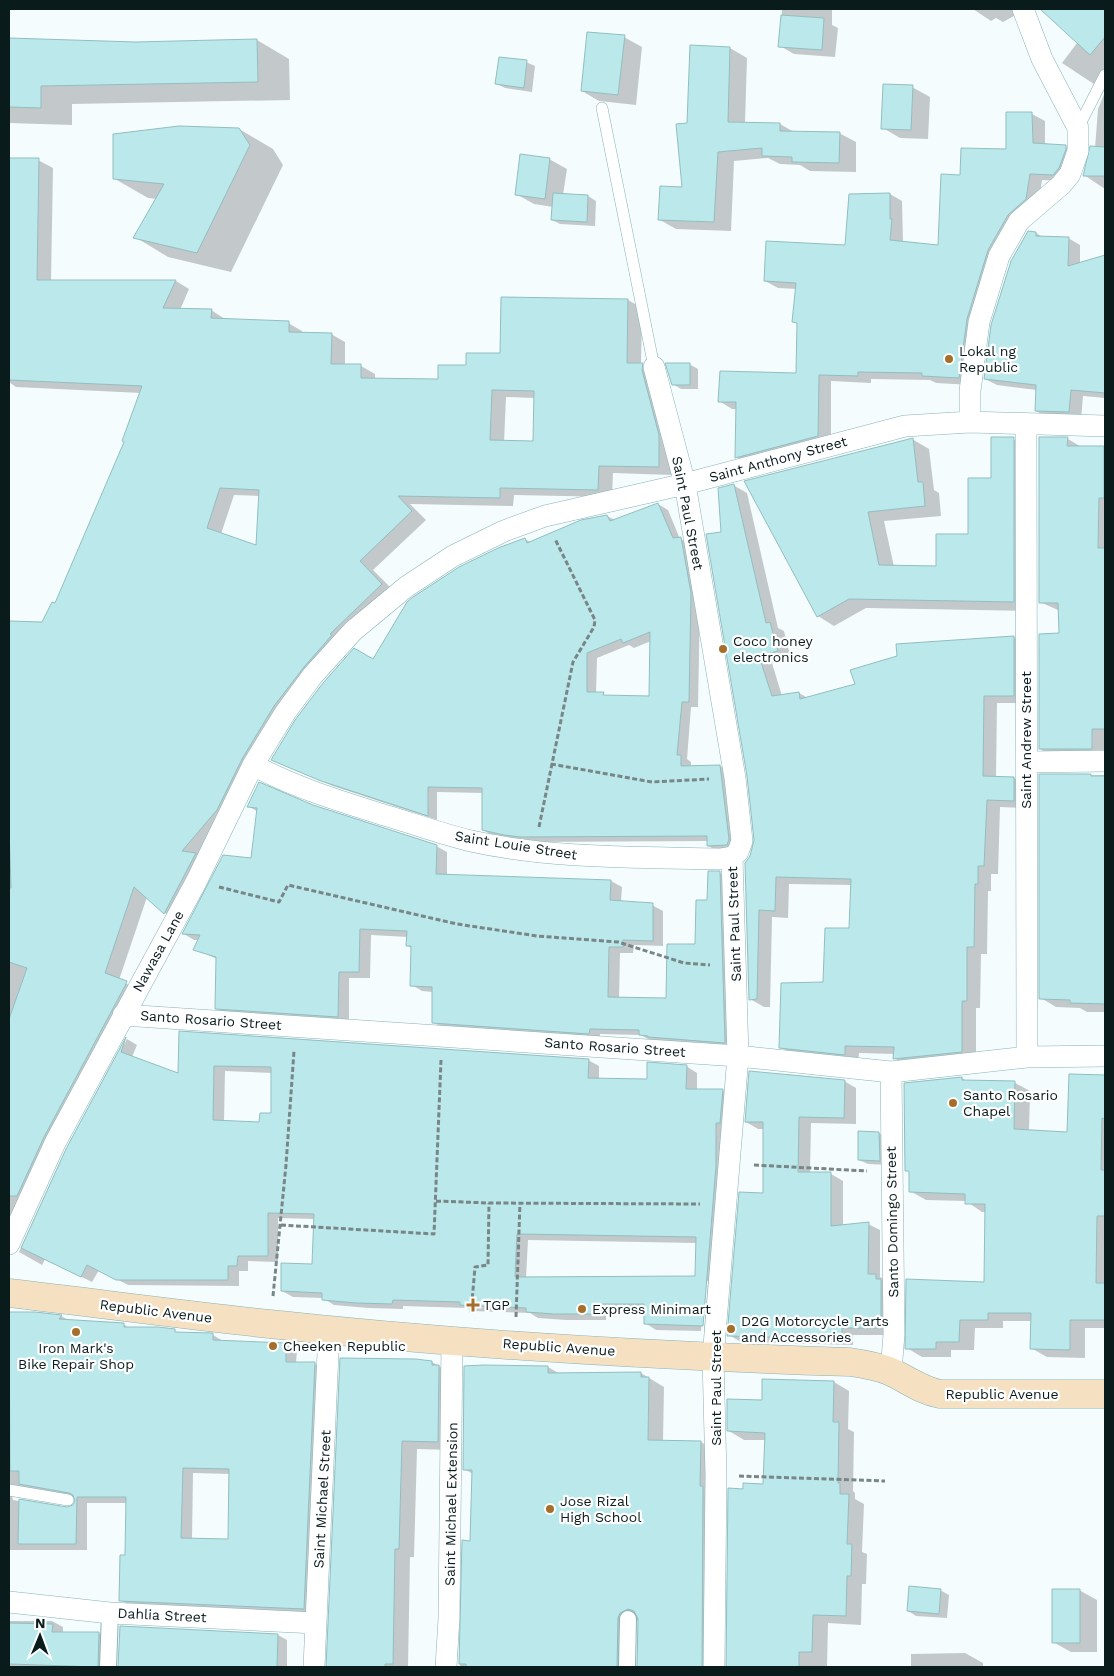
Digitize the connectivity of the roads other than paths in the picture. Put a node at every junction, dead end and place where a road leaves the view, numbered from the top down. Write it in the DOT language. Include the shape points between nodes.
graph roads {
  1 [pos="1023,9"];
  2 [pos="1105,75"];
  3 [pos="602,108"];
  4 [pos="1078,128"];
  5 [pos="654,367"];
  6 [pos="970,422"];
  7 [pos="1026,424"];
  8 [pos="1105,426"];
  9 [pos="685,484"];
  10 [pos="285,713"];
  11 [pos="1105,761"];
  12 [pos="1026,762"];
  13 [pos="253,764"];
  14 [pos="732,857"];
  15 [pos="124,1015"];
  16 [pos="738,1056"];
  17 [pos="1105,1056"];
  18 [pos="1027,1057"];
  19 [pos="891,1072"];
  20 [pos="9,1244"];
  21 [pos="9,1293"];
  22 [pos="329,1330"];
  23 [pos="460,1341"];
  24 [pos="713,1358"];
  25 [pos="891,1372"];
  26 [pos="1105,1394"];
  27 [pos="9,1490"];
  28 [pos="68,1500"];
  29 [pos="9,1602"];
  30 [pos="110,1612"];
  31 [pos="628,1619"];
  32 [pos="316,1623"];
  33 [pos="108,1667"];
  34 [pos="314,1667"];
  35 [pos="446,1667"];
  36 [pos="627,1667"];
  37 [pos="714,1667"];
  1 -- 4 [label="street" via="1042,59"];
  2 -- 4 [label="lane"];
  3 -- 5 [label="lane, Saint Paul Street"];
  4 -- 6 [label="street" via="1078,151 1070,174 1019,221 999,256 979,322 970,391"];
  5 -- 9 [label="street, Saint Paul Street"];
  6 -- 7 [label="street, Saint Anthony Street"];
  6 -- 9 [label="street, Saint Anthony Street" via="904,426"];
  7 -- 8 [label="street, Saint Anthony Street"];
  7 -- 12 [label="street, Saint Andrew Street"];
  9 -- 10 [label="street, Saint Anthony Street" via="545,516 504,531 453,556 406,587 353,631 313,675"];
  9 -- 14 [label="street, Saint Paul Street" via="735,778 742,841"];
  10 -- 13 [label="street, Nawasa Lane"];
  11 -- 12 [label="street"];
  12 -- 18 [label="street, Saint Andrew Street"];
  13 -- 14 [label="street, Saint Louie Street" via="335,800 471,840 534,851 592,856"];
  13 -- 15 [label="street, Nawasa Lane" via="196,882"];
  14 -- 16 [label="street, Saint Paul Street"];
  15 -- 16 [label="street, Santo Rosario Street"];
  15 -- 20 [label="street, Nawasa Lane" via="55,1143"];
  16 -- 19 [label="street, Santo Rosario Street"];
  16 -- 24 [label="street, Saint Paul Street"];
  17 -- 18 [label="street, Santo Rosario Street"];
  18 -- 19 [label="street, Santo Rosario Street"];
  19 -- 25 [label="street, Santo Domingo Street" via="894,1334"];
  21 -- 22 [label="main road, Republic Avenue"];
  22 -- 23 [label="main road, Republic Avenue"];
  22 -- 32 [label="street, Saint Michael Street"];
  23 -- 24 [label="main road, Republic Avenue"];
  23 -- 35 [label="street, Saint Michael Extension"];
  24 -- 25 [label="main road, Republic Avenue" via="850,1362 870,1364"];
  24 -- 37 [label="street, Saint Paul Street" via="716,1475"];
  25 -- 26 [label="main road, Republic Avenue" via="916,1387 940,1394"];
  27 -- 28 [label="lane"];
  29 -- 30 [label="street, Dahlia Street"];
  30 -- 32 [label="street, Dahlia Street"];
  30 -- 33 [label="street"];
  31 -- 36 [label="street"];
  32 -- 34 [label="street, Saint Michael Street"];
}
